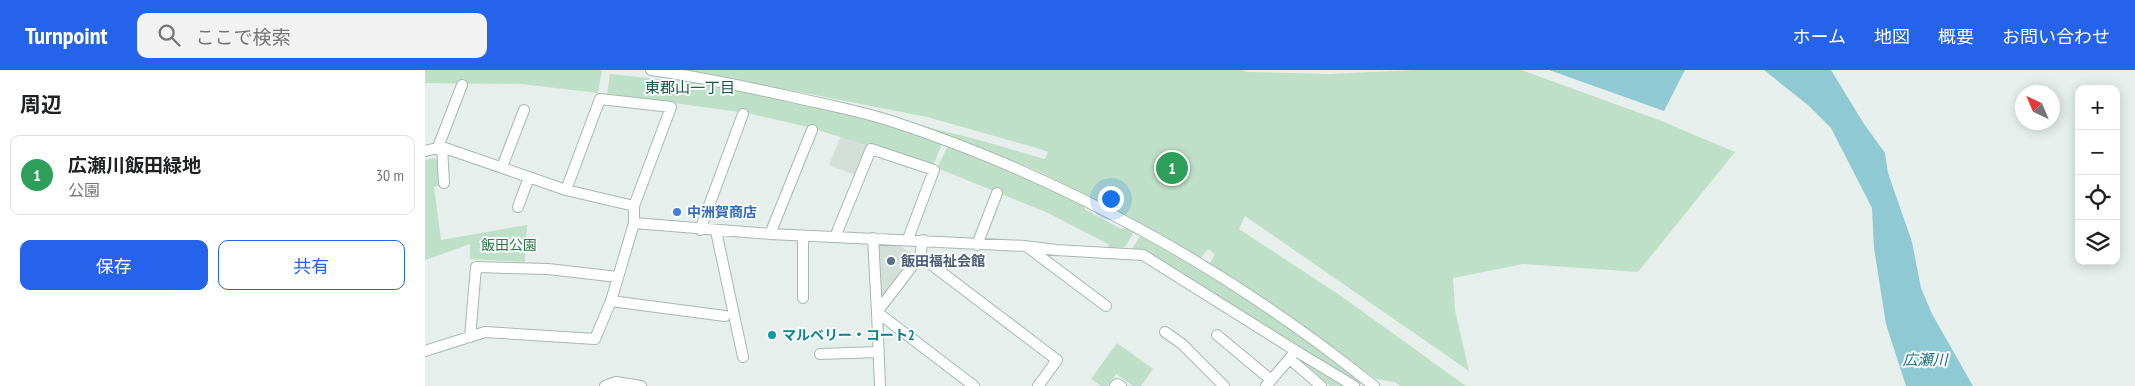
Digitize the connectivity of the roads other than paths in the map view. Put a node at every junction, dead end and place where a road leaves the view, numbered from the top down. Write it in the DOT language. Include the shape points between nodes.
graph roads {
  1 [pos="651,70"];
  2 [pos="462,85"];
  3 [pos="524,110"];
  4 [pos="743,114"];
  5 [pos="812,130"];
  6 [pos="440,147"];
  7 [pos="425,151"];
  8 [pos="502,167"];
  9 [pos="529,177"];
  10 [pos="444,183"];
  11 [pos="566,190"];
  12 [pos="997,193"];
  13 [pos="634,206"];
  14 [pos="518,207"];
  15 [pos="634,223"];
  16 [pos="700,230"];
  17 [pos="715,231"];
  18 [pos="770,234"];
  19 [pos="803,236"];
  20 [pos="835,237"];
  21 [pos="873,238"];
  22 [pos="908,239"];
  23 [pos="923,240"];
  24 [pos="977,245"];
  25 [pos="1025,246"];
  26 [pos="920,256"];
  27 [pos="618,277"];
  28 [pos="803,298"];
  29 [pos="611,301"];
  30 [pos="1106,306"];
  31 [pos="877,312"];
  32 [pos="725,316"];
  33 [pos="1165,332"];
  34 [pos="1217,335"];
  35 [pos="470,337"];
  36 [pos="425,351"];
  37 [pos="878,352"];
  38 [pos="820,354"];
  39 [pos="1293,355"];
  40 [pos="743,357"];
  41 [pos="1269,383"];
  42 [pos="605,386"];
  43 [pos="641,386"];
  44 [pos="880,386"];
  45 [pos="974,386"];
  46 [pos="1038,386"];
  47 [pos="1115,386"];
  48 [pos="1121,386"];
  49 [pos="1224,386"];
  50 [pos="1321,386"];
  51 [pos="1354,386"];
  52 [pos="1374,386"];
  1 -- 52 [label="street" via="743,86 889,120 1034,176 1117,217 1223,279 1299,329"];
  2 -- 6 [label="street"];
  3 -- 8 [label="street"];
  4 -- 16 [label="street"];
  5 -- 18 [label="street"];
  6 -- 7 [label="street"];
  6 -- 8 [label="street"];
  6 -- 10 [label="street"];
  8 -- 9 [label="street"];
  9 -- 11 [label="street"];
  9 -- 14 [label="street"];
  11 -- 13 [label="street"];
  11 -- 13 [label="street" via="600,99 671,107"];
  12 -- 24 [label="street"];
  13 -- 15 [label="street"];
  15 -- 16 [label="street"];
  15 -- 27 [label="street"];
  16 -- 17 [label="street"];
  17 -- 18 [label="street"];
  17 -- 40 [label="street"];
  18 -- 19 [label="street"];
  19 -- 20 [label="street"];
  19 -- 28 [label="street"];
  20 -- 21 [label="street"];
  20 -- 22 [label="street" via="871,149 934,170"];
  21 -- 22 [label="street"];
  21 -- 31 [label="street"];
  22 -- 23 [label="street"];
  23 -- 24 [label="street"];
  23 -- 26 [label="street"];
  24 -- 25 [label="street"];
  25 -- 30 [label="street"];
  25 -- 39 [label="street" via="1143,255"];
  26 -- 31 [label="street"];
  26 -- 46 [label="street" via="1057,360"];
  27 -- 29 [label="street"];
  27 -- 35 [label="street" via="548,269 476,266"];
  29 -- 32 [label="street"];
  29 -- 35 [label="street" via="595,339 485,332"];
  31 -- 37 [label="street"];
  31 -- 45 [label="street"];
  33 -- 49 [label="street" via="1182,344"];
  34 -- 41 [label="street"];
  35 -- 36 [label="street"];
  37 -- 38 [label="street"];
  37 -- 44 [label="street"];
  39 -- 41 [label="street"];
  39 -- 50 [label="street"];
  39 -- 51 [label="street"];
  42 -- 43 [label="street" via="616,382"];
  47 -- 48 [label="street"];
}
